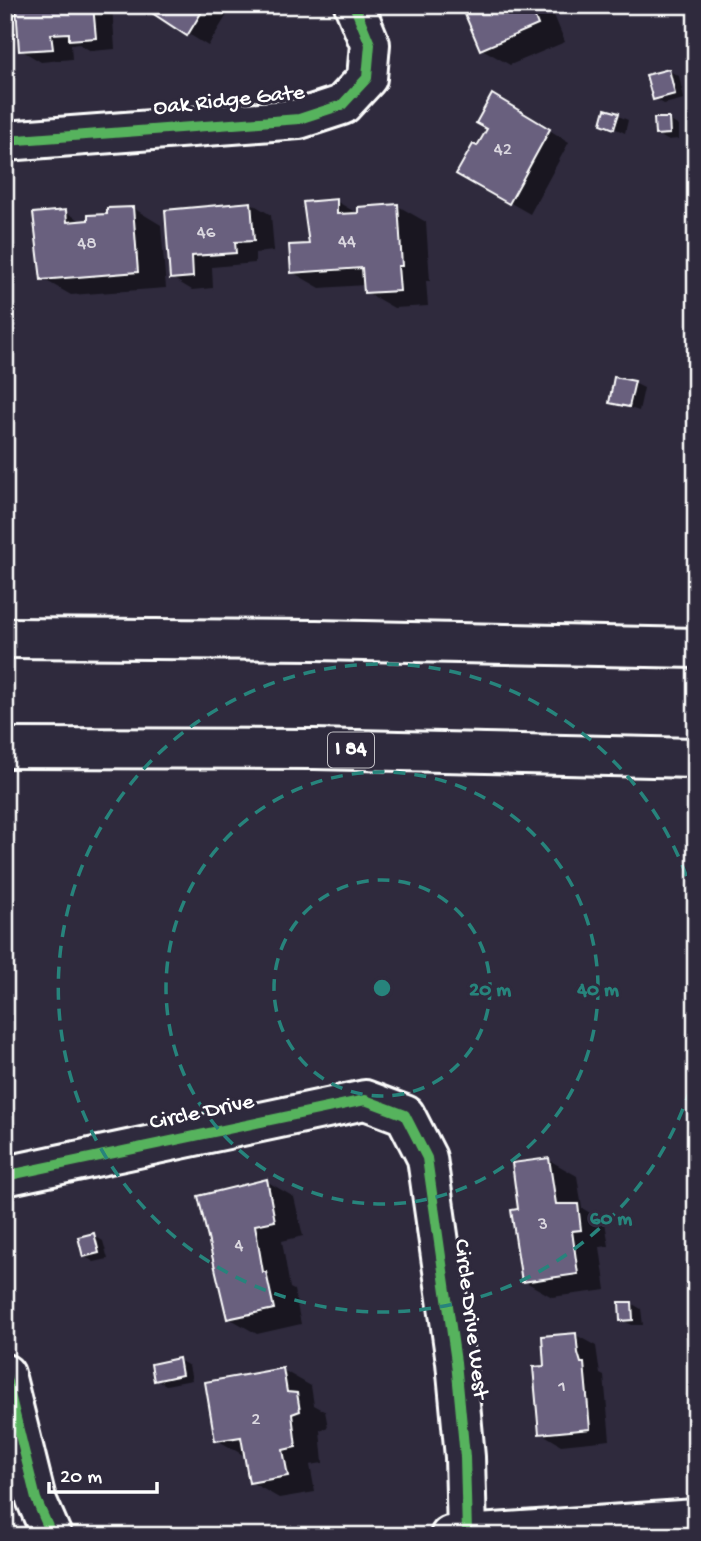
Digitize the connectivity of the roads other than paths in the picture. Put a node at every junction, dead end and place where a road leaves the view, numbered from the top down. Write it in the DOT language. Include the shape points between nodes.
graph roads {
  1 [pos="354,5"];
  2 [pos="5,141"];
  3 [pos="5,638"];
  4 [pos="696,648"];
  5 [pos="5,748"];
  6 [pos="696,758"];
  7 [pos="405,1115"];
  8 [pos="5,1176"];
  9 [pos="5,1374"];
  10 [pos="696,1520"];
  11 [pos="458,1535"];
  12 [pos="52,1536"];
  1 -- 2 [label="main road, Oak Ridge Gate" via="370,44 368,78 342,105 299,119"];
  3 -- 4 [label="main road"];
  5 -- 6 [label="main road, I 84"];
  7 -- 8 [label="main road, Circle Drive" via="365,1100"];
  7 -- 11 [label="main road, Circle Drive West" via="427,1158 456,1362"];
  9 -- 12 [label="main road" via="36,1499"];
  10 -- 11 [label="main road"];
}
